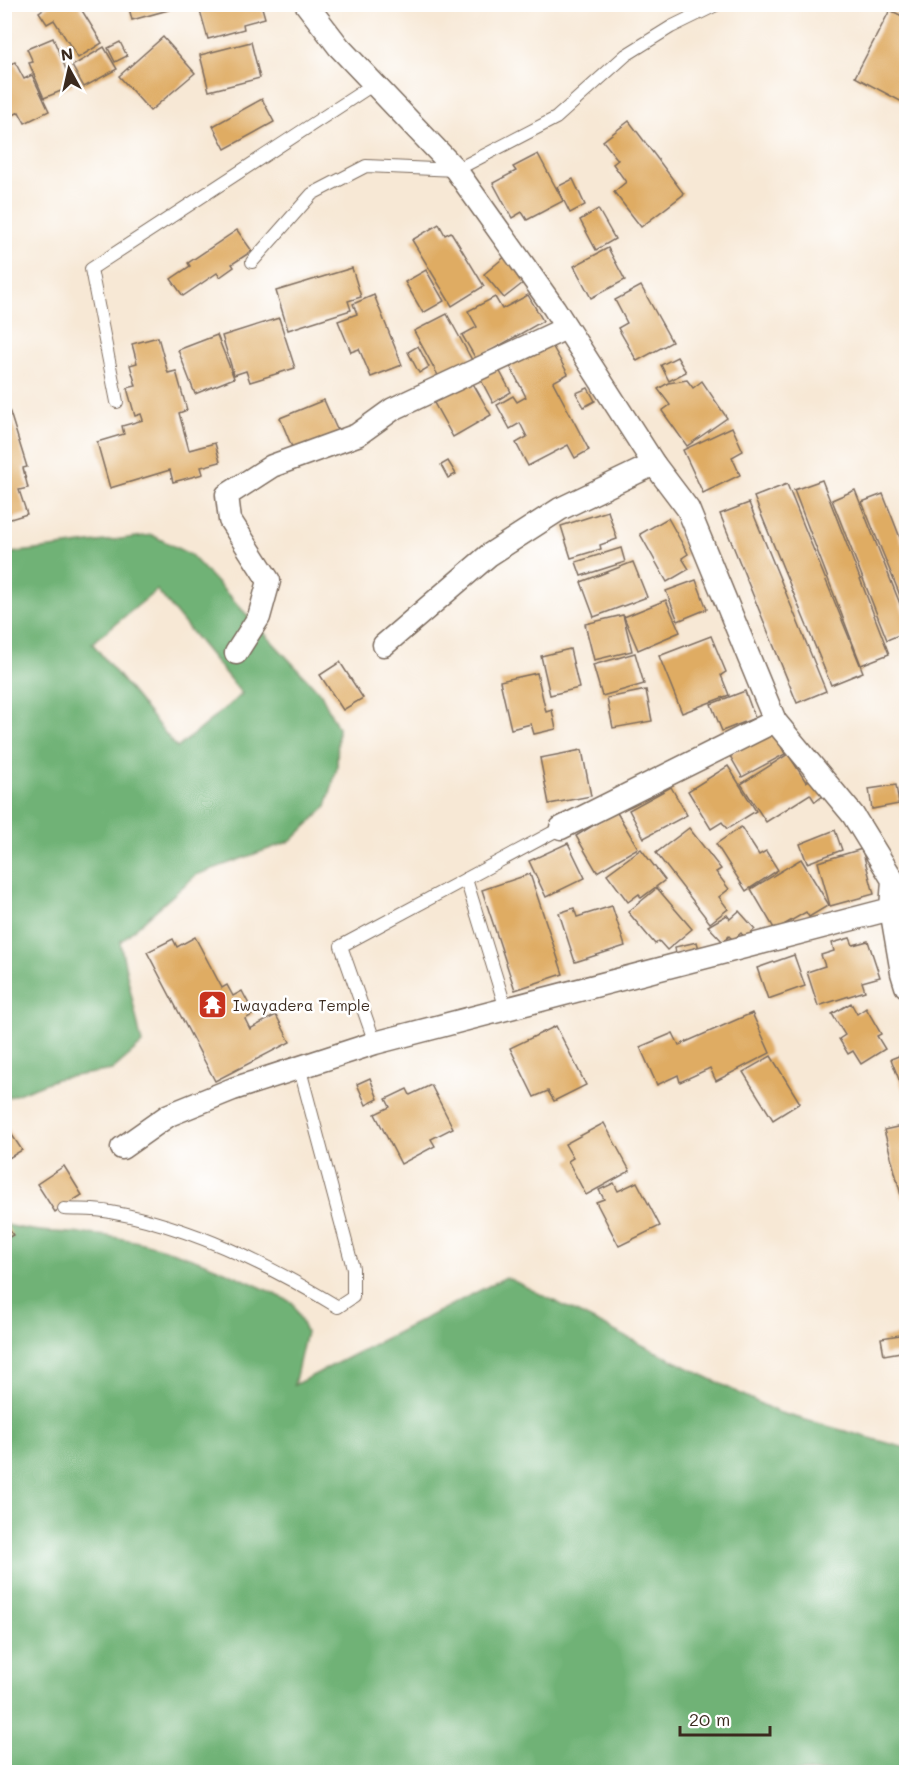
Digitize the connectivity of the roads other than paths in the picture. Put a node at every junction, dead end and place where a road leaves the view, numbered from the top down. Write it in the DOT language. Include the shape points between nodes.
graph roads {
  1 [pos="306,4"];
  2 [pos="718,4"];
  3 [pos="374,84"];
  4 [pos="456,170"];
  5 [pos="252,262"];
  6 [pos="566,328"];
  7 [pos="117,402"];
  8 [pos="654,464"];
  9 [pos="384,645"];
  10 [pos="236,653"];
  11 [pos="775,721"];
  12 [pos="561,828"];
  13 [pos="466,879"];
  14 [pos="899,907"];
  15 [pos="906,986"];
  16 [pos="506,1009"];
  17 [pos="375,1043"];
  18 [pos="300,1066"];
  19 [pos="122,1148"];
  20 [pos="64,1209"];
  1 -- 3 [label="street"];
  2 -- 4 [label="lane" via="626,55 556,118"];
  3 -- 4 [label="street"];
  3 -- 7 [label="lane" via="91,269"];
  4 -- 5 [label="lane" via="366,166 312,194"];
  4 -- 6 [label="street"];
  6 -- 8 [label="street"];
  6 -- 10 [label="street" via="393,409 357,435 272,466 227,495 230,520 269,581 259,617"];
  8 -- 9 [label="street" via="560,509 489,555"];
  8 -- 11 [label="street" via="688,509"];
  11 -- 12 [label="street"];
  11 -- 14 [label="street" via="853,815 893,880"];
  12 -- 13 [label="lane"];
  13 -- 16 [label="lane"];
  13 -- 17 [label="lane" via="341,946"];
  14 -- 15 [label="street"];
  14 -- 16 [label="street"];
  16 -- 17 [label="street"];
  17 -- 18 [label="street"];
  18 -- 19 [label="street" via="169,1115"];
  18 -- 20 [label="lane" via="353,1268 353,1297 338,1307 294,1280 187,1232 109,1211"];
}
